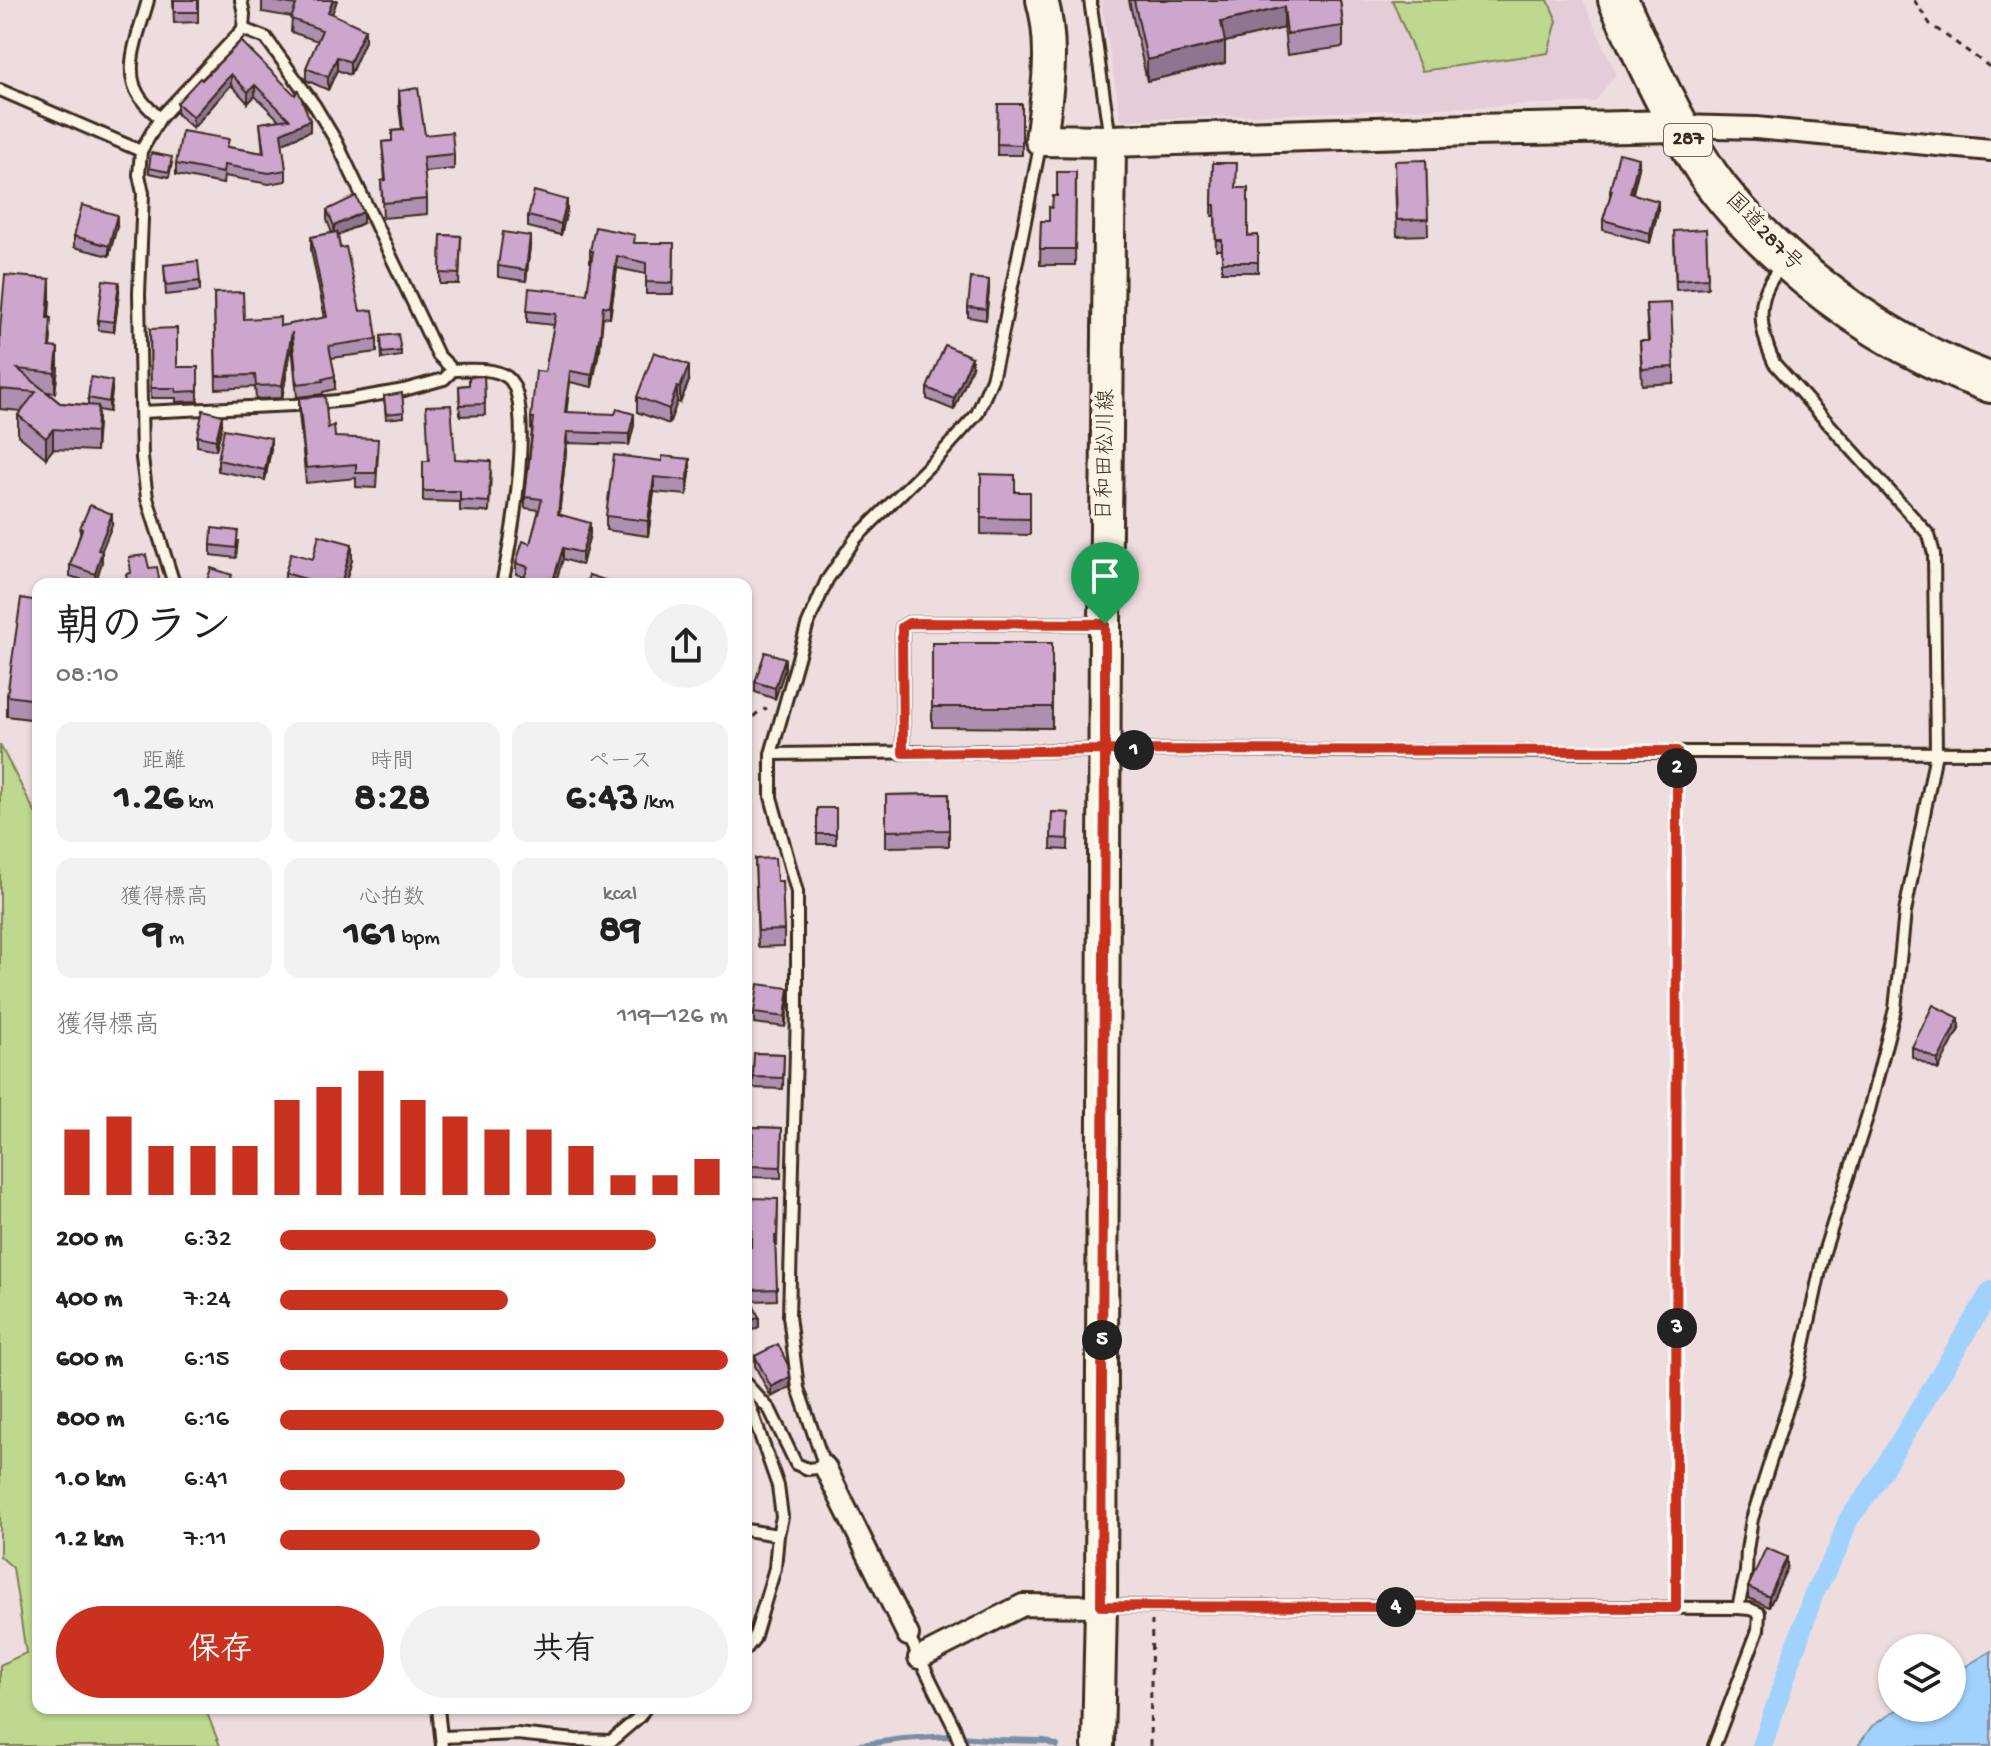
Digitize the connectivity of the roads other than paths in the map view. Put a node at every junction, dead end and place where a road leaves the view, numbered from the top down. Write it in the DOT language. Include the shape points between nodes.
graph roads {
  1 [pos="148,0"];
  2 [pos="241,0"];
  3 [pos="1042,0"];
  4 [pos="1090,0"];
  5 [pos="1618,0"];
  6 [pos="243,29"];
  7 [pos="0,90"];
  8 [pos="160,118"];
  9 [pos="1679,126"];
  10 [pos="1041,140"];
  11 [pos="1110,141"];
  12 [pos="1991,150"];
  13 [pos="141,151"];
  14 [pos="1787,260"];
  15 [pos="453,370"];
  16 [pos="1991,383"];
  17 [pos="142,412"];
  18 [pos="172,578"];
  19 [pos="503,578"];
  20 [pos="1105,624"];
  21 [pos="1105,750"];
  22 [pos="903,753"];
  23 [pos="1936,753"];
  24 [pos="1991,753"];
  25 [pos="771,754"];
  26 [pos="752,1390"];
  27 [pos="752,1412"];
  28 [pos="825,1467"];
  29 [pos="752,1531"];
  30 [pos="778,1535"];
  31 [pos="1101,1606"];
  32 [pos="1738,1608"];
  33 [pos="908,1635"];
  34 [pos="752,1642"];
  35 [pos="919,1658"];
  36 [pos="439,1714"];
  37 [pos="641,1714"];
  38 [pos="442,1741"];
  39 [pos="1099,1744"];
  40 [pos="961,1746"];
  41 [pos="1714,1746"];
  1 -- 8 [label="lane" via="131,74 136,92"];
  2 -- 6 [label="lane"];
  3 -- 10 [label="main road" via="1049,43"];
  4 -- 11 [label="lane"];
  5 -- 9 [label="highway, 国道287号 / 287"];
  6 -- 8 [label="lane"];
  6 -- 15 [label="lane" via="266,38 315,106 438,355"];
  7 -- 13 [label="lane"];
  8 -- 13 [label="lane"];
  9 -- 11 [label="main road"];
  9 -- 12 [label="street"];
  9 -- 14 [label="highway, 国道287号 / 287" via="1709,175"];
  10 -- 11 [label="main road"];
  10 -- 25 [label="lane" via="1001,341 977,414 856,538 827,580 807,626"];
  11 -- 20 [label="main road, 日和田松川線"];
  13 -- 17 [label="lane"];
  14 -- 16 [label="highway, 国道287号 / 287" via="1873,326 1942,364"];
  14 -- 23 [label="lane" via="1773,275 1761,313 1774,363 1929,535 1934,554"];
  15 -- 17 [label="lane" via="444,379 347,400"];
  15 -- 19 [label="lane" via="497,372 511,379 519,395 518,484"];
  17 -- 18 [label="lane" via="147,498"];
  20 -- 21 [label="main road, 日和田松川線"];
  20 -- 22 [label="lane" via="902,627"];
  21 -- 22 [label="lane"];
  21 -- 23 [label="lane"];
  21 -- 31 [label="main road, 日和田松川線"];
  22 -- 25 [label="lane"];
  23 -- 24 [label="lane"];
  23 -- 32 [label="lane" via="1913,863 1887,1046 1824,1252 1797,1378 1752,1519"];
  25 -- 28 [label="lane" via="771,797 797,892 789,1316 798,1388"];
  26 -- 28 [label="lane" via="770,1410 796,1464"];
  27 -- 30 [label="lane" via="778,1486"];
  28 -- 33 [label="street"];
  29 -- 30 [label="lane"];
  30 -- 34 [label="lane" via="775,1568"];
  31 -- 32 [label="lane"];
  31 -- 35 [label="street" via="1023,1605"];
  31 -- 39 [label="main road, 日和田松川線"];
  32 -- 41 [label="lane" via="1759,1613 1758,1630"];
  33 -- 35 [label="lane"];
  35 -- 40 [label="lane"];
  36 -- 38 [label="lane"];
  37 -- 38 [label="lane" via="611,1741 517,1734"];
}
